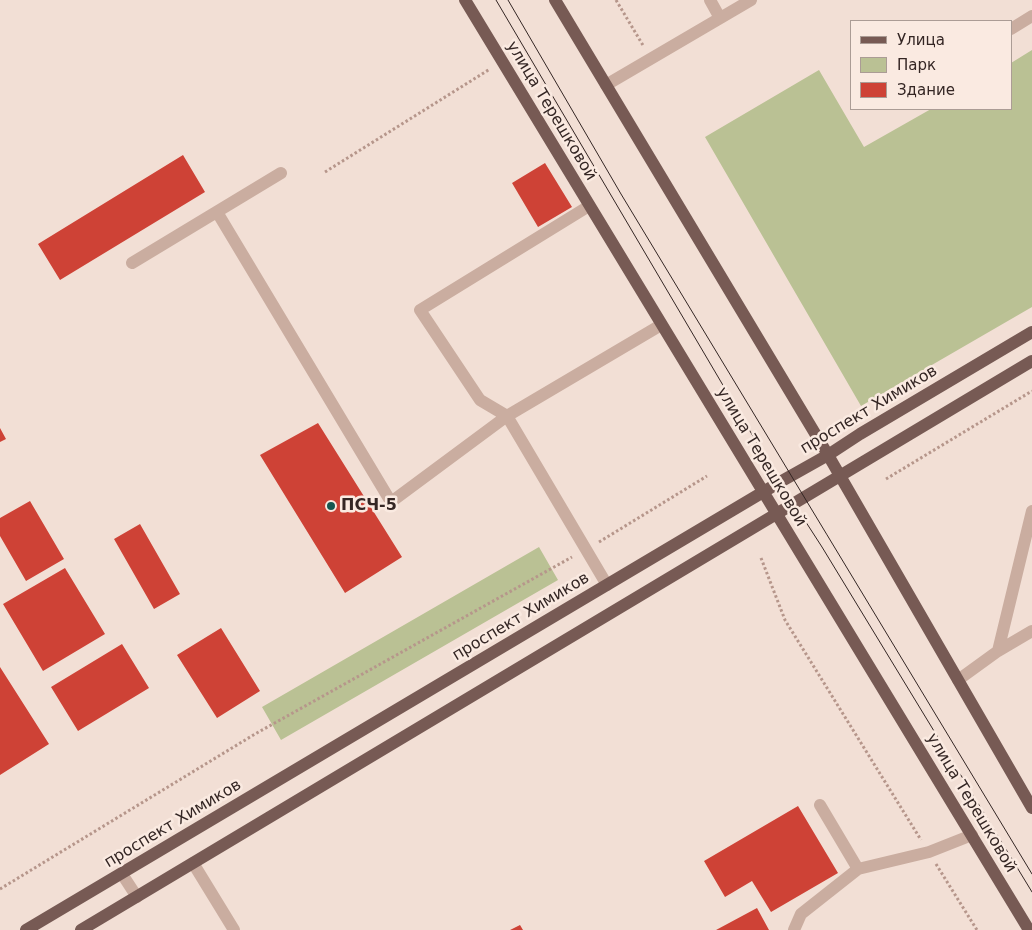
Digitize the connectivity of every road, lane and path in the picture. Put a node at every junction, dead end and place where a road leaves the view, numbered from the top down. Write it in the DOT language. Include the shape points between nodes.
graph roads {
  1 [pos="465,0"];
  2 [pos="555,0"];
  3 [pos="616,0"];
  4 [pos="710,0"];
  5 [pos="751,0"];
  6 [pos="1032,16"];
  7 [pos="720,18"];
  8 [pos="1012,27"];
  9 [pos="651,59"];
  10 [pos="502,62"];
  11 [pos="606,85"];
  12 [pos="325,172"];
  13 [pos="281,173"];
  14 [pos="589,206"];
  15 [pos="217,212"];
  16 [pos="132,262"];
  17 [pos="661,325"];
  18 [pos="1032,332"];
  19 [pos="1032,361"];
  20 [pos="1032,391"];
  21 [pos="507,416"];
  22 [pos="828,456"];
  23 [pos="707,476"];
  24 [pos="840,476"];
  25 [pos="886,479"];
  26 [pos="762,492"];
  27 [pos="1032,511"];
  28 [pos="776,514"];
  29 [pos="586,550"];
  30 [pos="761,558"];
  31 [pos="607,585"];
  32 [pos="1032,631"];
  33 [pos="998,651"];
  34 [pos="958,680"];
  35 [pos="820,805"];
  36 [pos="1032,808"];
  37 [pos="972,835"];
  38 [pos="929,852"];
  39 [pos="193,863"];
  40 [pos="858,870"];
  41 [pos="122,874"];
  42 [pos="0,889"];
  43 [pos="137,897"];
  44 [pos="26,930"];
  45 [pos="81,930"];
  46 [pos="234,930"];
  47 [pos="794,930"];
  48 [pos="977,930"];
  49 [pos="1030,930"];
  1 -- 10 [label="main road, улица Терешковой"];
  2 -- 11 [label="main road"];
  3 -- 9 [label="path"];
  4 -- 7 [label="lane"];
  5 -- 7 [label="lane"];
  6 -- 8 [label="lane"];
  7 -- 9 [label="lane"];
  9 -- 11 [label="lane"];
  10 -- 12 [label="path"];
  10 -- 14 [label="main road, улица Терешковой"];
  11 -- 22 [label="main road"];
  13 -- 15 [label="lane"];
  14 -- 17 [label="main road, улица Терешковой"];
  14 -- 21 [label="lane" via="420,310 480,400"];
  15 -- 16 [label="lane"];
  15 -- 21 [label="lane" via="391,502"];
  17 -- 21 [label="lane"];
  17 -- 26 [label="main road, улица Терешковой"];
  18 -- 22 [label="main road, проспект Химиков"];
  19 -- 24 [label="main road"];
  20 -- 25 [label="path"];
  21 -- 29 [label="lane"];
  22 -- 24 [label="main road"];
  22 -- 26 [label="main road, проспект Химиков"];
  23 -- 29 [label="path"];
  24 -- 28 [label="main road"];
  24 -- 34 [label="main road"];
  26 -- 28 [label="main road, улица Терешковой"];
  26 -- 31 [label="main road, проспект Химиков"];
  27 -- 33 [label="lane"];
  28 -- 37 [label="main road, улица Терешковой"];
  28 -- 39 [label="main road"];
  29 -- 31 [label="lane"];
  29 -- 42 [label="path" via="255,734"];
  30 -- 38 [label="path" via="785,620"];
  31 -- 41 [label="main road, проспект Химиков"];
  32 -- 33 [label="lane"];
  33 -- 34 [label="lane"];
  34 -- 36 [label="main road"];
  35 -- 40 [label="lane"];
  37 -- 38 [label="lane"];
  37 -- 49 [label="main road, улица Терешковой"];
  38 -- 40 [label="lane"];
  38 -- 48 [label="path"];
  39 -- 43 [label="main road"];
  39 -- 46 [label="lane"];
  40 -- 47 [label="lane" via="801,914"];
  41 -- 43 [label="lane"];
  41 -- 44 [label="main road, проспект Химиков"];
  43 -- 45 [label="main road"];
}
